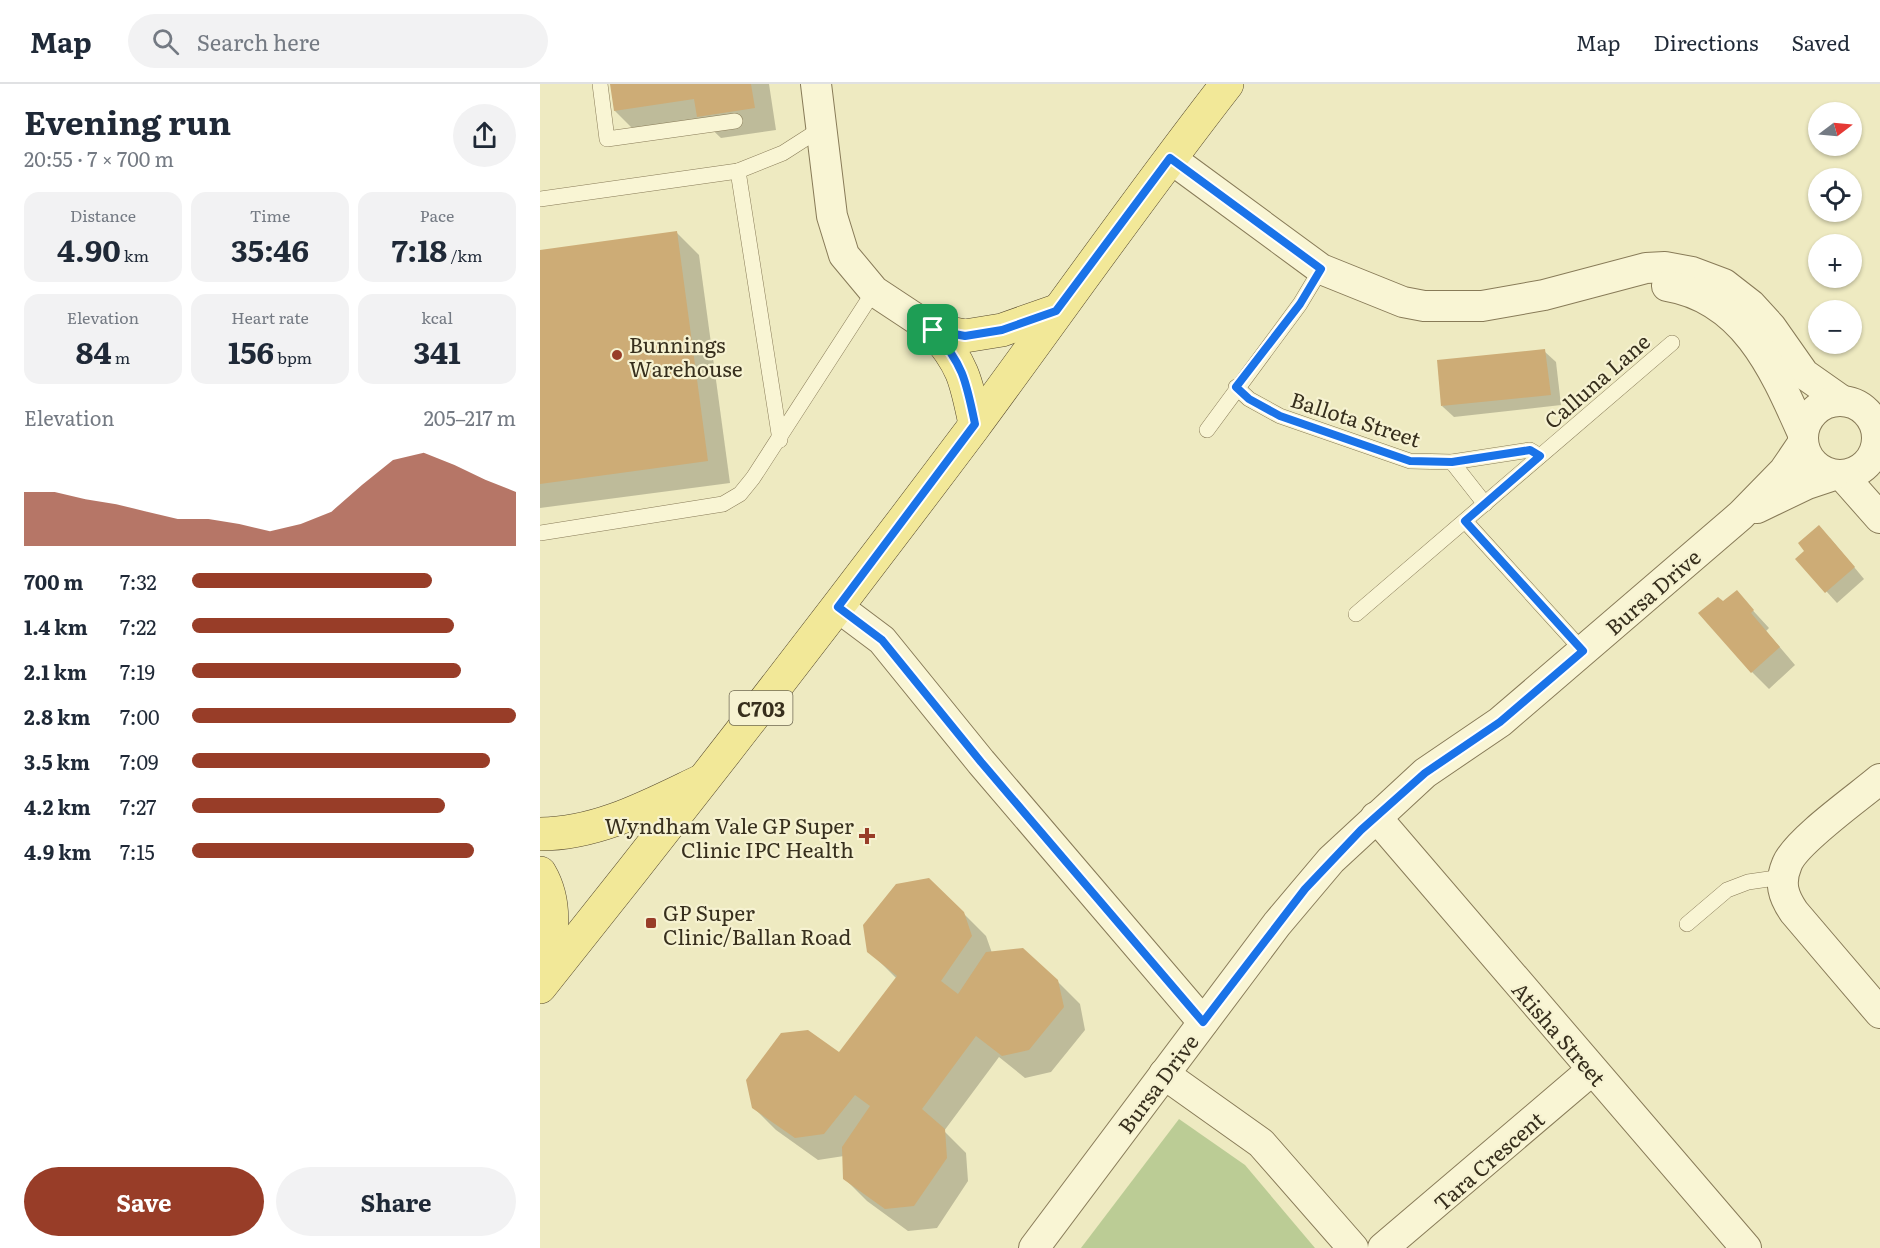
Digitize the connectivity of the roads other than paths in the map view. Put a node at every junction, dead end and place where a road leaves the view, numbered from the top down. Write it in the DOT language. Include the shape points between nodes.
graph roads {
  1 [pos="600,84"];
  2 [pos="816,84"];
  3 [pos="1227,84"];
  4 [pos="735,121"];
  5 [pos="822,128"];
  6 [pos="1170,158"];
  7 [pos="738,171"];
  8 [pos="540,199"];
  9 [pos="1321,269"];
  10 [pos="1617,278"];
  11 [pos="874,291"];
  12 [pos="1056,311"];
  13 [pos="933,330"];
  14 [pos="1672,343"];
  15 [pos="1236,387"];
  16 [pos="1880,391"];
  17 [pos="1846,400"];
  18 [pos="975,424"];
  19 [pos="1207,430"];
  20 [pos="1879,438"];
  21 [pos="1803,439"];
  22 [pos="780,440"];
  23 [pos="1540,456"];
  24 [pos="1452,462"];
  25 [pos="1838,475"];
  26 [pos="1485,504"];
  27 [pos="1741,515"];
  28 [pos="1880,518"];
  29 [pos="1465,521"];
  30 [pos="540,532"];
  31 [pos="838,607"];
  32 [pos="1356,614"];
  33 [pos="1583,651"];
  34 [pos="707,778"];
  35 [pos="1880,779"];
  36 [pos="1376,817"];
  37 [pos="540,834"];
  38 [pos="540,873"];
  39 [pos="1783,877"];
  40 [pos="1688,924"];
  41 [pos="540,987"];
  42 [pos="1880,1013"];
  43 [pos="1203,1022"];
  44 [pos="1592,1070"];
  45 [pos="1164,1074"];
  46 [pos="1034,1248"];
  47 [pos="1353,1248"];
  48 [pos="1383,1248"];
  49 [pos="1746,1248"];
  1 -- 4 [label="lane" via="607,139"];
  2 -- 5 [label="street"];
  3 -- 6 [label="main road, C703"];
  5 -- 7 [label="lane" via="783,153"];
  5 -- 11 [label="street" via="832,216 844,255"];
  6 -- 9 [label="street"];
  6 -- 12 [label="main road, C703"];
  7 -- 8 [label="lane"];
  7 -- 22 [label="lane"];
  9 -- 10 [label="street" via="1403,302 1452,307 1508,302"];
  9 -- 15 [label="lane" via="1300,304"];
  10 -- 17 [label="street" via="1646,268 1665,267 1724,284 1751,304 1804,374"];
  10 -- 21 [label="street" via="1672,287 1725,311 1764,354 1782,385"];
  11 -- 13 [label="street"];
  11 -- 22 [label="lane"];
  12 -- 13 [label="main road" via="1002,330 965,336"];
  12 -- 18 [label="main road, C703"];
  13 -- 18 [label="main road" via="954,354 968,386"];
  14 -- 23 [label="lane, Calluna Lane"];
  15 -- 19 [label="lane"];
  15 -- 24 [label="lane, Ballota Street" via="1280,416 1410,461"];
  16 -- 17 [label="street"];
  17 -- 20 [label="street" via="1871,416"];
  17 -- 21 [label="street" via="1830,401 1812,414"];
  18 -- 31 [label="main road, C703"];
  20 -- 25 [label="street" via="1870,461 1862,468"];
  21 -- 25 [label="street" via="1810,460 1825,472"];
  21 -- 27 [label="street, Bursa Drive" via="1784,471"];
  22 -- 30 [label="lane" via="740,494 723,504"];
  23 -- 24 [label="lane, Ballota Street" via="1530,450"];
  23 -- 26 [label="lane, Calluna Lane"];
  24 -- 26 [label="lane"];
  25 -- 27 [label="street, Bursa Drive" via="1807,484"];
  25 -- 28 [label="street"];
  26 -- 29 [label="lane, Calluna Lane"];
  27 -- 33 [label="street, Bursa Drive"];
  29 -- 32 [label="lane, Calluna Lane"];
  29 -- 33 [label="lane"];
  31 -- 34 [label="main road, C703"];
  31 -- 43 [label="street" via="882,640"];
  33 -- 36 [label="street, Bursa Drive" via="1500,722 1425,773"];
  34 -- 37 [label="main road" via="634,814"];
  34 -- 41 [label="main road, C703"];
  35 -- 39 [label="street" via="1800,846 1786,864"];
  36 -- 43 [label="street, Bursa Drive" via="1305,889"];
  36 -- 44 [label="street, Atisha Street"];
  38 -- 41 [label="main road" via="550,897 552,918"];
  39 -- 40 [label="lane" via="1748,882 1727,890"];
  39 -- 42 [label="street" via="1784,897 1794,912"];
  43 -- 45 [label="street, Bursa Drive"];
  44 -- 48 [label="street, Tara Crescent"];
  44 -- 49 [label="street, Atisha Street"];
  45 -- 46 [label="street, Bursa Drive"];
  45 -- 47 [label="street" via="1262,1143"];
}
